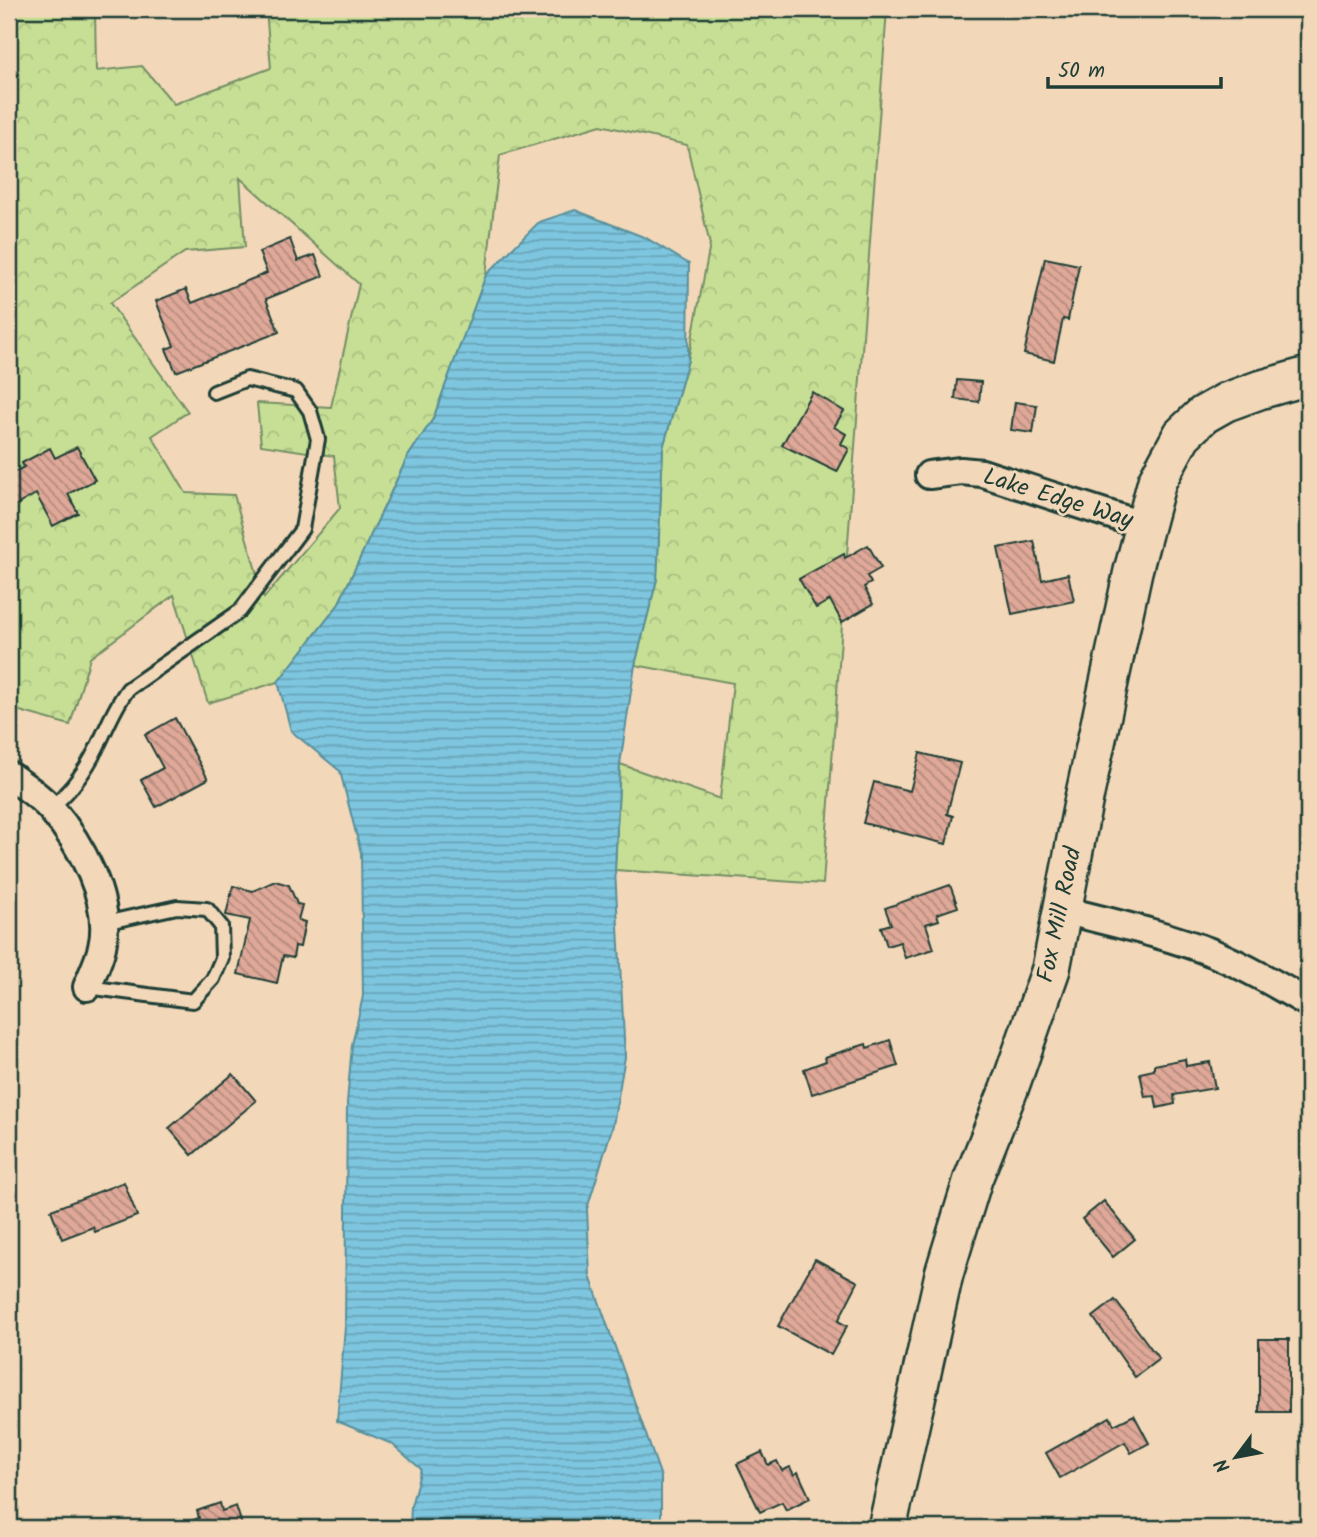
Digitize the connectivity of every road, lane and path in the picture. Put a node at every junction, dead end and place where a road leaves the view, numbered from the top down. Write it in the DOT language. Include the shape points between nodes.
graph roads {
  1 [pos="1308,376"];
  2 [pos="214,392"];
  3 [pos="929,475"];
  4 [pos="1145,526"];
  5 [pos="9,775"];
  6 [pos="50,808"];
  7 [pos="1063,910"];
  8 [pos="104,923"];
  9 [pos="87,987"];
  10 [pos="1308,1003"];
  11 [pos="887,1528"];
  1 -- 4 [label="main road, Fox Mill Road" via="1226,402 1192,424 1157,481"];
  2 -- 6 [label="lane" via="247,379 296,390 310,411 318,439 302,529 240,611 128,689 92,759 67,794"];
  3 -- 4 [label="street, Lake Edge Way" via="982,473"];
  4 -- 7 [label="main road, Fox Mill Road"];
  5 -- 6 [label="street"];
  6 -- 8 [label="street" via="74,839 91,873"];
  7 -- 10 [label="street" via="1179,941 1248,969"];
  7 -- 11 [label="main road, Fox Mill Road" via="1051,969 973,1179 944,1275"];
  8 -- 9 [label="street" via="103,945"];
  8 -- 9 [label="lane" via="177,906 206,909 221,926 222,958 213,979 193,1001"];
}
